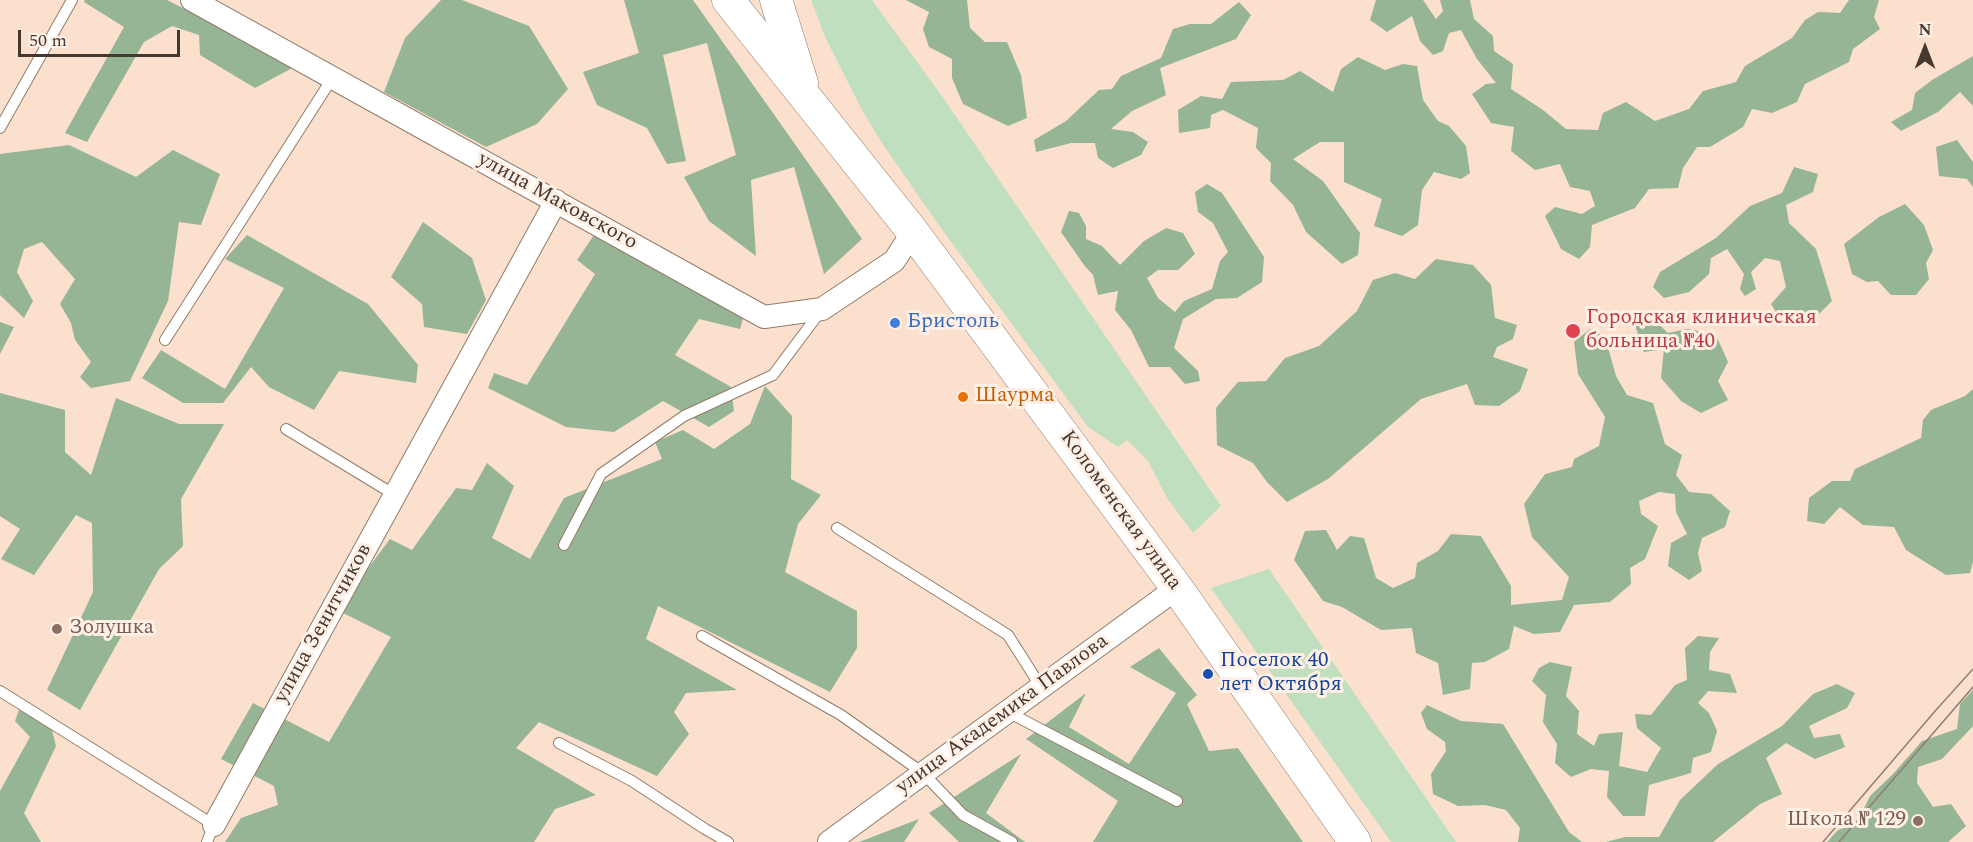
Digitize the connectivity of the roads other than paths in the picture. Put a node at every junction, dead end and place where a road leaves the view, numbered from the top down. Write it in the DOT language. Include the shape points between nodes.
graph roads {
  1 [pos="72,0"];
  2 [pos="192,0"];
  3 [pos="728,0"];
  4 [pos="776,0"];
  5 [pos="333,77"];
  6 [pos="808,101"];
  7 [pos="0,128"];
  8 [pos="556,201"];
  9 [pos="913,232"];
  10 [pos="822,309"];
  11 [pos="165,340"];
  12 [pos="286,429"];
  13 [pos="395,495"];
  14 [pos="837,528"];
  15 [pos="564,545"];
  16 [pos="1177,588"];
  17 [pos="702,636"];
  18 [pos="1041,687"];
  19 [pos="0,691"];
  20 [pos="1007,712"];
  21 [pos="559,743"];
  22 [pos="923,773"];
  23 [pos="1177,801"];
  24 [pos="211,833"];
  25 [pos="728,842"];
  26 [pos="829,842"];
  27 [pos="1012,842"];
  28 [pos="1354,842"];
  1 -- 7 [label="lane"];
  2 -- 5 [label="street, улица Маковского"];
  3 -- 6 [label="main road"];
  4 -- 6 [label="main road, Коломенская улица"];
  5 -- 8 [label="street, улица Маковского"];
  5 -- 11 [label="lane"];
  6 -- 9 [label="main road, Коломенская улица"];
  8 -- 10 [label="street, улица Маковского" via="764,317"];
  8 -- 13 [label="street, улица Зенитчиков"];
  9 -- 10 [label="street, улица Маковского" via="894,261"];
  9 -- 16 [label="main road, Коломенская улица"];
  10 -- 15 [label="lane" via="773,375 684,416 601,474"];
  12 -- 13 [label="lane"];
  13 -- 24 [label="street, улица Зенитчиков"];
  14 -- 18 [label="lane" via="1008,635"];
  16 -- 18 [label="street, улица Академика Павлова"];
  16 -- 28 [label="main road, Коломенская улица"];
  17 -- 22 [label="lane" via="841,715"];
  18 -- 20 [label="street, улица Академика Павлова"];
  19 -- 24 [label="lane, улица Зенитчиков"];
  20 -- 22 [label="street, улица Академика Павлова"];
  20 -- 23 [label="lane"];
  21 -- 25 [label="lane" via="632,781"];
  22 -- 26 [label="street, улица Академика Павлова"];
  22 -- 27 [label="lane" via="963,815"];
}
